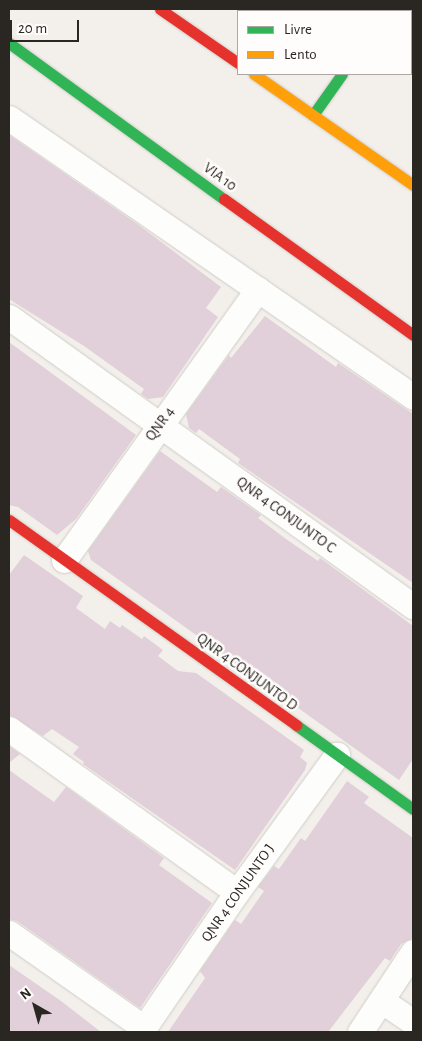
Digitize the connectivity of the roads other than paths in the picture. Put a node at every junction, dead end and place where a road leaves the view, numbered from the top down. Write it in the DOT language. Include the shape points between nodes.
graph roads {
  1 [pos="160,9"];
  2 [pos="9,43"];
  3 [pos="237,62"];
  4 [pos="255,75"];
  5 [pos="341,75"];
  6 [pos="313,115"];
  7 [pos="9,118"];
  8 [pos="412,180"];
  9 [pos="258,289"];
  10 [pos="9,317"];
  11 [pos="413,335"];
  12 [pos="413,397"];
  13 [pos="160,424"];
  14 [pos="9,520"];
  15 [pos="64,560"];
  16 [pos="413,606"];
  17 [pos="9,729"];
  18 [pos="338,755"];
  19 [pos="413,809"];
  20 [pos="236,892"];
  21 [pos="9,933"];
  22 [pos="413,952"];
  23 [pos="382,1001"];
  24 [pos="413,1022"];
  25 [pos="143,1030"];
  26 [pos="360,1032"];
  1 -- 3 [label="main road"];
  2 -- 11 [label="main road, VIA 10"];
  4 -- 6 [label="main road"];
  5 -- 6 [label="main road"];
  6 -- 8 [label="main road"];
  7 -- 9 [label="street"];
  9 -- 12 [label="street"];
  9 -- 13 [label="street, QNR 4"];
  10 -- 13 [label="street, QNR 4 CONJUNTO C"];
  13 -- 15 [label="street, QNR 4"];
  13 -- 16 [label="street, QNR 4 CONJUNTO C"];
  14 -- 15 [label="main road, QNR 4 CONJUNTO D"];
  15 -- 18 [label="main road, QNR 4 CONJUNTO D"];
  17 -- 20 [label="street"];
  18 -- 19 [label="main road, QNR 4 CONJUNTO D"];
  18 -- 20 [label="street, QNR 4 CONJUNTO J"];
  20 -- 25 [label="street, QNR 4 CONJUNTO J"];
  21 -- 25 [label="street"];
  22 -- 23 [label="street"];
  23 -- 24 [label="street"];
  23 -- 26 [label="street"];
}
